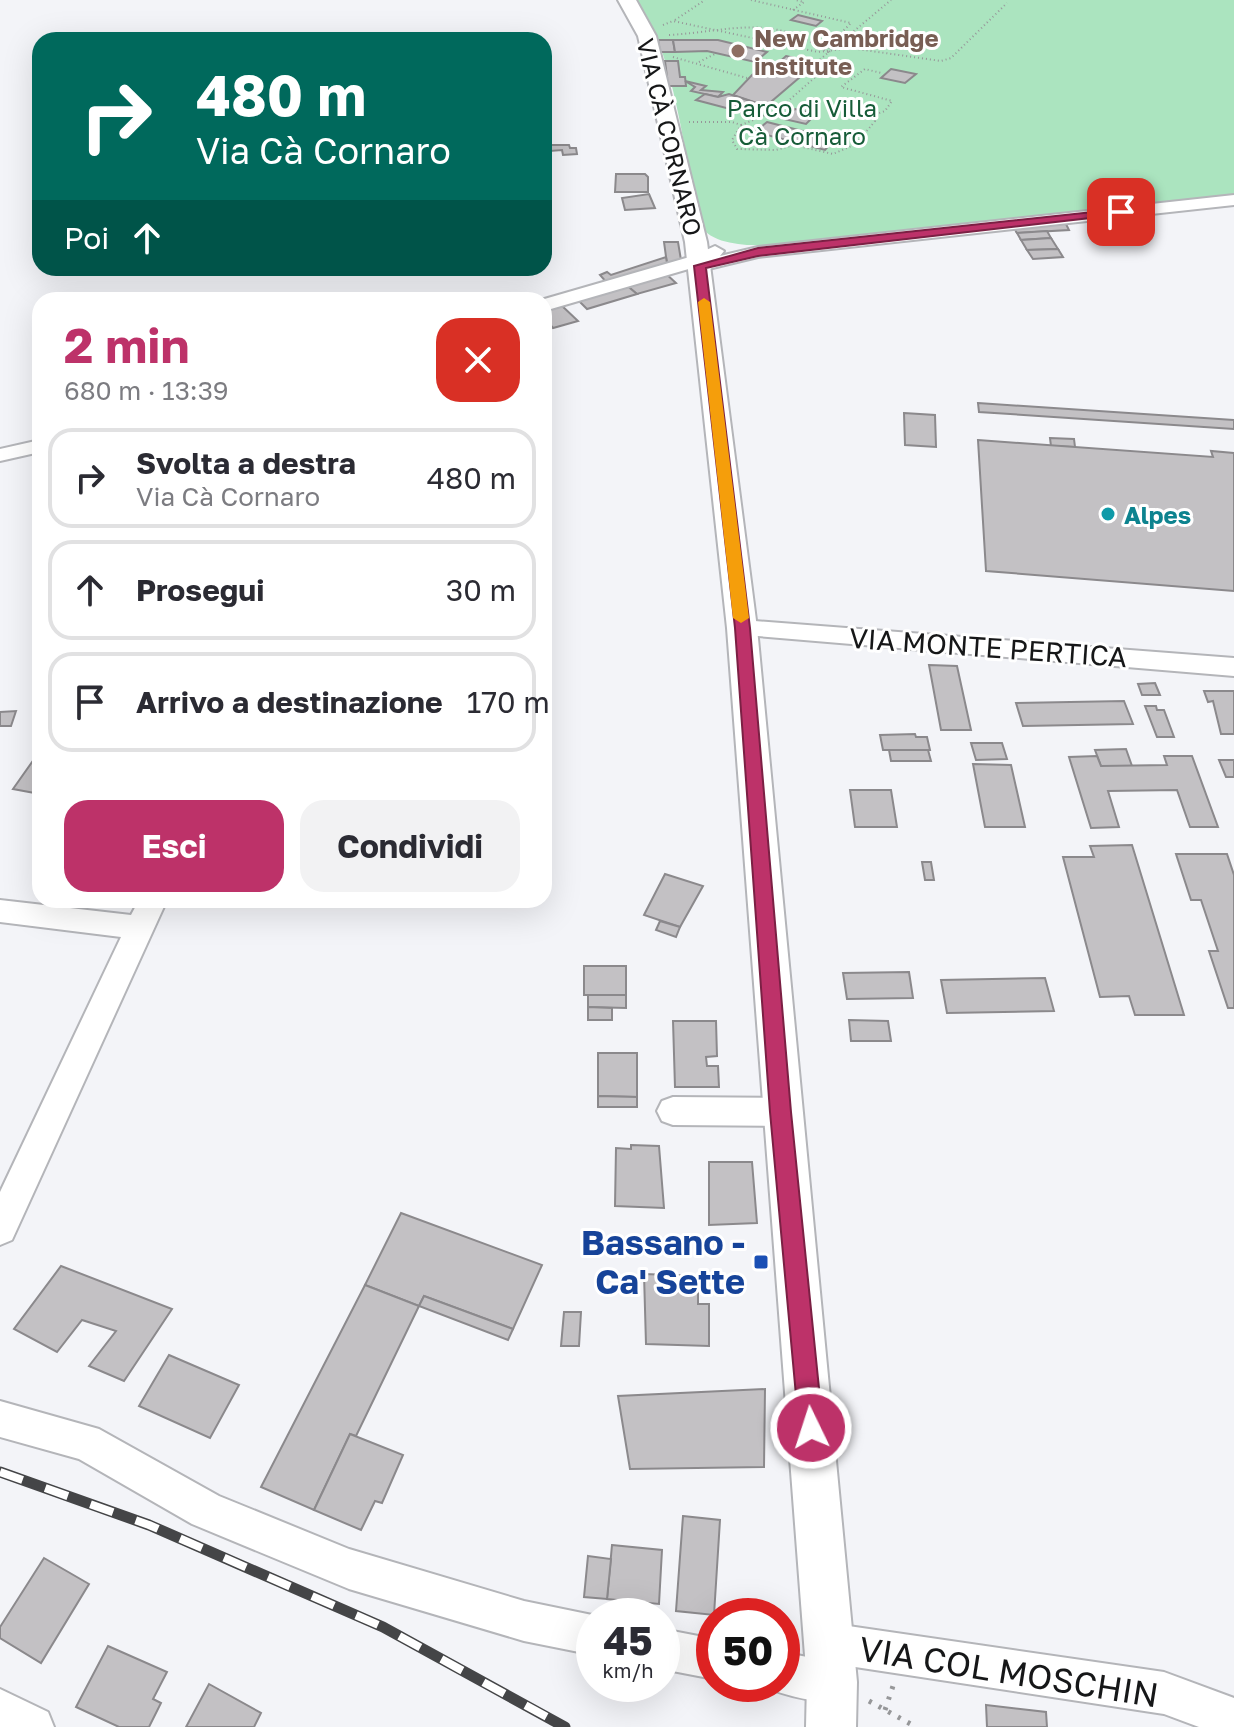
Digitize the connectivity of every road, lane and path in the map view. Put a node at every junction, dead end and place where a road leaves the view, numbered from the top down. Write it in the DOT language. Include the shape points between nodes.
graph roads {
  1 [pos="627,0"];
  2 [pos="705,0"];
  3 [pos="751,0"];
  4 [pos="796,0"];
  5 [pos="891,0"];
  6 [pos="1007,3"];
  7 [pos="793,10"];
  8 [pos="673,21"];
  9 [pos="716,28"];
  10 [pos="652,30"];
  11 [pos="828,52"];
  12 [pos="715,54"];
  13 [pos="651,55"];
  14 [pos="697,62"];
  15 [pos="881,73"];
  16 [pos="747,78"];
  17 [pos="667,122"];
  18 [pos="741,125"];
  19 [pos="1234,200"];
  20 [pos="758,252"];
  21 [pos="698,256"];
  22 [pos="552,302"];
  23 [pos="32,448"];
  24 [pos="0,455"];
  25 [pos="742,628"];
  26 [pos="1234,667"];
  27 [pos="149,908"];
  28 [pos="0,911"];
  29 [pos="139,928"];
  30 [pos="673,1111"];
  31 [pos="781,1112"];
  32 [pos="0,1229"];
  33 [pos="0,1419"];
  34 [pos="576,1631"];
  35 [pos="800,1673"];
  36 [pos="839,1673"];
  37 [pos="0,1710"];
  38 [pos="1234,1719"];
  39 [pos="33,1727"];
  40 [pos="831,1727"];
  41 [pos="916,1727"];
  1 -- 10 [label="main road, VIA CÀ CORNARO"];
  2 -- 8 [label="path"];
  3 -- 7 [label="path"];
  4 -- 7 [label="path" via="804,2"];
  5 -- 11 [label="path"];
  6 -- 11 [label="path" via="951,58 941,61 850,48"];
  7 -- 11 [label="path" via="851,23"];
  8 -- 9 [label="path"];
  8 -- 10 [label="path"];
  9 -- 10 [label="path" via="670,35"];
  9 -- 11 [label="path"];
  9 -- 11 [label="path" via="775,26"];
  10 -- 13 [label="main road, VIA CÀ CORNARO"];
  11 -- 18 [label="path" via="817,62 821,72 778,110"];
  12 -- 14 [label="path"];
  13 -- 14 [label="path"];
  13 -- 17 [label="main road, VIA CÀ CORNARO"];
  14 -- 16 [label="path"];
  15 -- 18 [label="path" via="865,69 841,87 892,101 885,111 871,116 872,128 846,151 819,153 794,145 737,149 732,140"];
  17 -- 18 [label="path"];
  17 -- 21 [label="main road, VIA CÀ CORNARO"];
  19 -- 20 [label="street"];
  20 -- 21 [label="street, VIA CÀ CORNARO"];
  20 -- 21 [label="street" via="723,248"];
  21 -- 22 [label="street"];
  21 -- 25 [label="main road"];
  23 -- 24 [label="street"];
  25 -- 26 [label="street, VIA MONTE PERTICA"];
  25 -- 31 [label="main road"];
  27 -- 29 [label="street"];
  28 -- 29 [label="street"];
  29 -- 32 [label="street"];
  30 -- 31 [label="street"];
  31 -- 36 [label="main road"];
  33 -- 34 [label="street" via="86,1442 206,1510 349,1569"];
  35 -- 36 [label="street, VIA COL MOSCHIN"];
  36 -- 38 [label="street, VIA COL MOSCHIN" via="1164,1693"];
  36 -- 40 [label="main road"];
  36 -- 41 [label="path"];
  37 -- 39 [label="street"];
}
